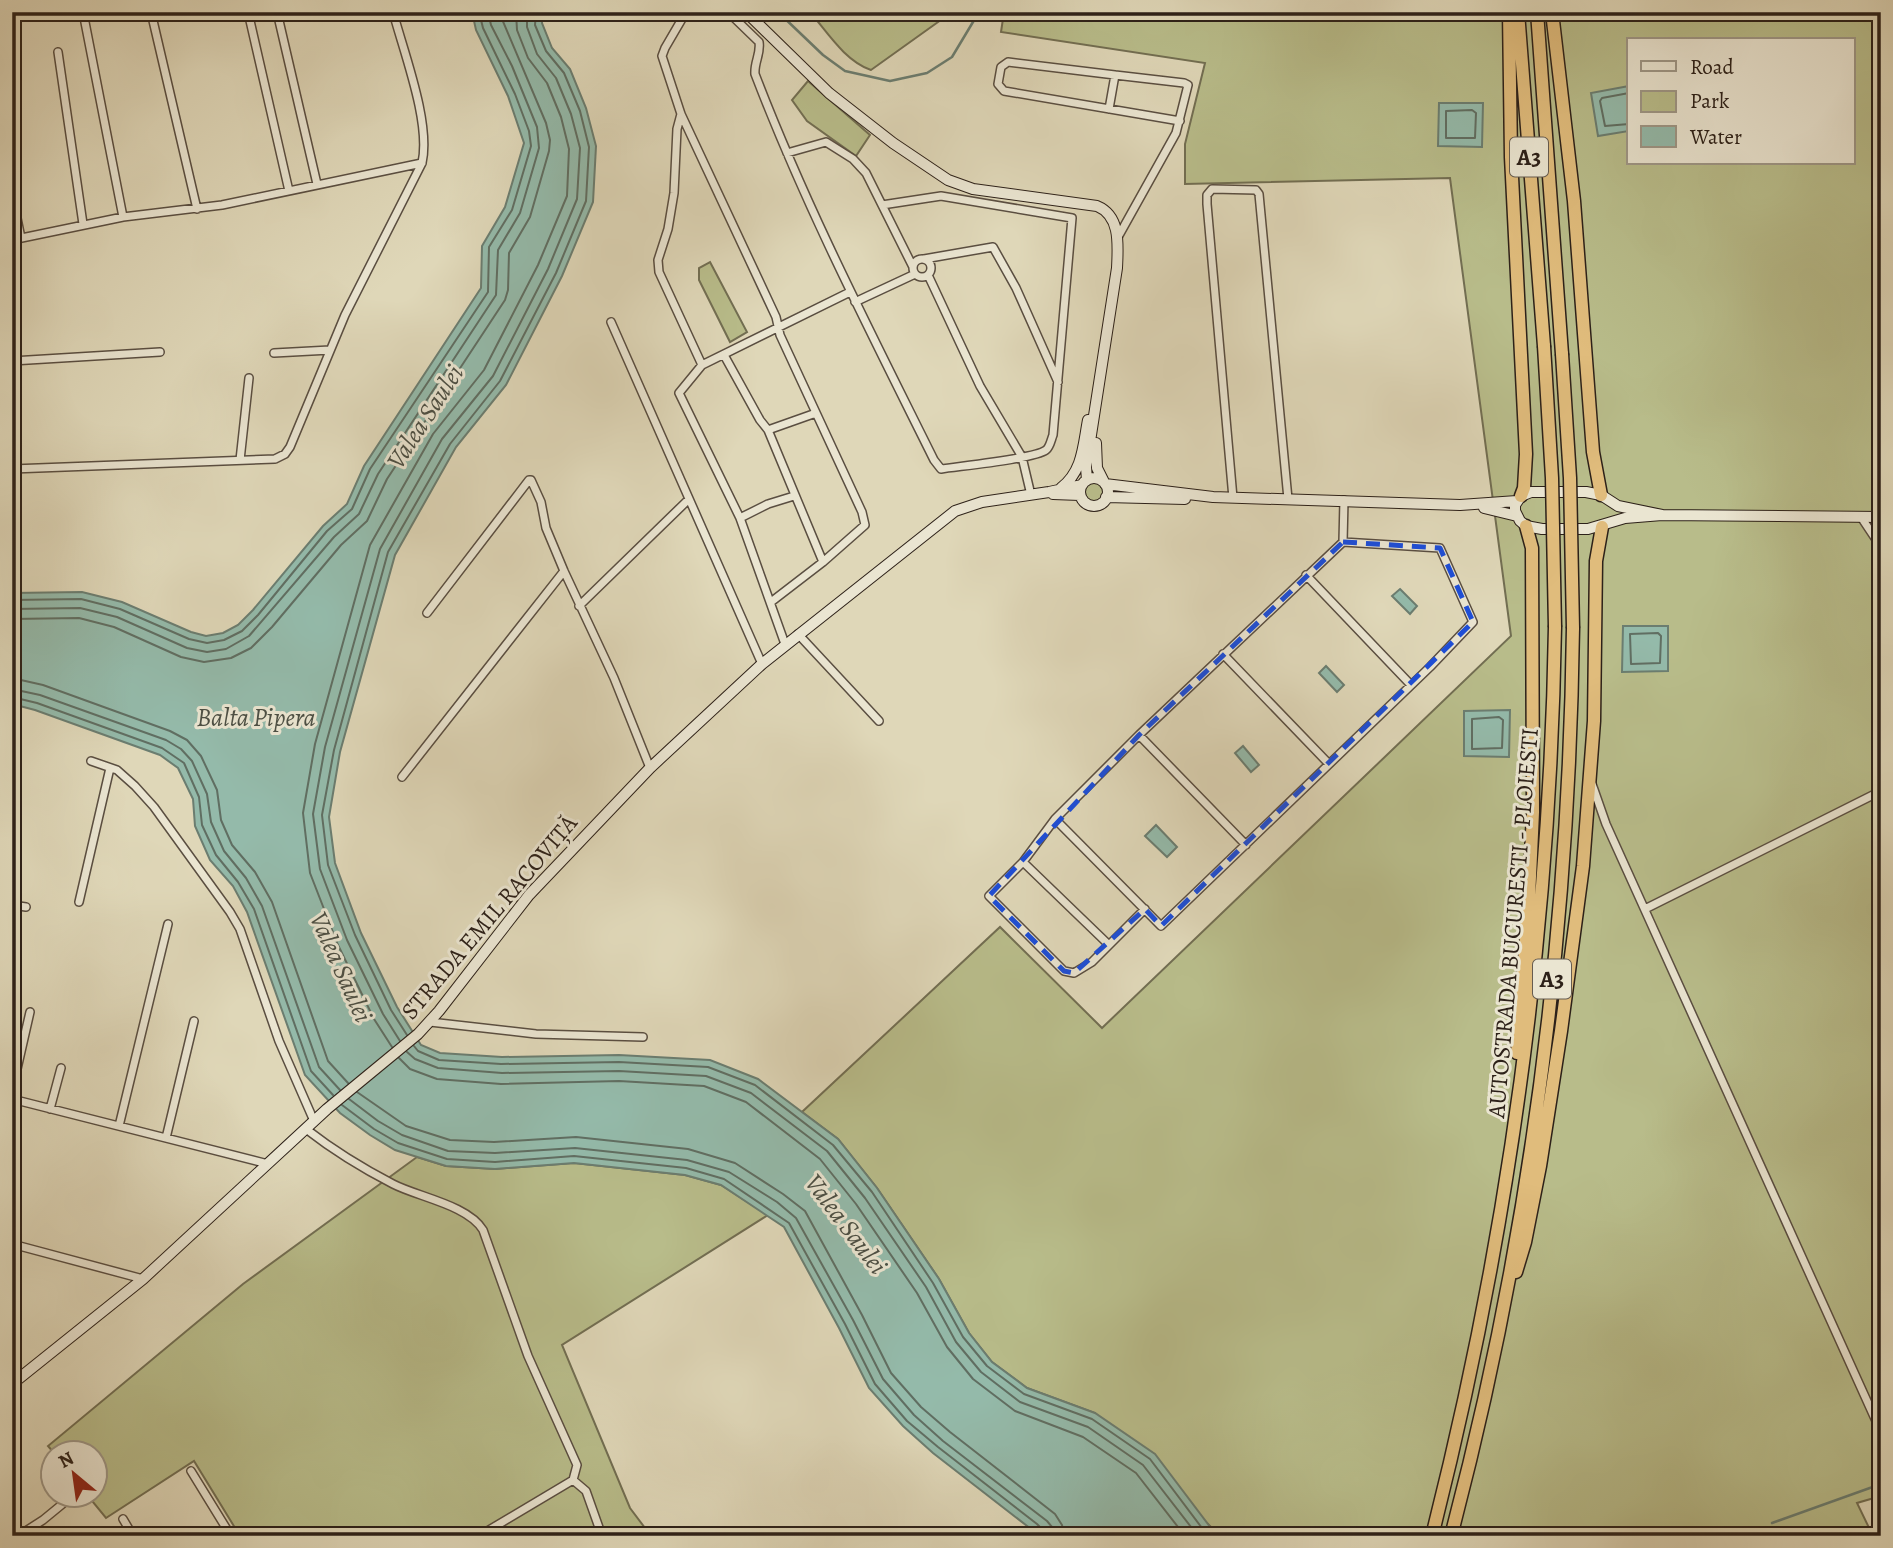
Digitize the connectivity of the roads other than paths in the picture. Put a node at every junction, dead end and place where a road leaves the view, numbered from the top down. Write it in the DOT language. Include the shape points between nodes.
graph roads {
  1 [pos="83,12"];
  2 [pos="151,12"];
  3 [pos="248,12"];
  4 [pos="277,12"];
  5 [pos="393,12"];
  6 [pos="686,12"];
  7 [pos="728,12"];
  8 [pos="746,12"];
  9 [pos="1509,12"];
  10 [pos="1518,12"];
  11 [pos="1538,12"];
  12 [pos="1552,12"];
  13 [pos="58,52"];
  14 [pos="1115,75"];
  15 [pos="1109,108"];
  16 [pos="681,114"];
  17 [pos="1180,121"];
  18 [pos="787,153"];
  19 [pos="422,163"];
  20 [pos="317,184"];
  21 [pos="289,191"];
  22 [pos="12,194"];
  23 [pos="881,205"];
  24 [pos="197,209"];
  25 [pos="123,216"];
  26 [pos="83,224"];
  27 [pos="1118,237"];
  28 [pos="16,239"];
  29 [pos="923,259"];
  30 [pos="914,270"];
  31 [pos="928,275"];
  32 [pos="850,292"];
  33 [pos="855,302"];
  34 [pos="611,322"];
  35 [pos="779,327"];
  36 [pos="330,350"];
  37 [pos="160,352"];
  38 [pos="274,353"];
  39 [pos="724,355"];
  40 [pos="12,361"];
  41 [pos="702,365"];
  42 [pos="1101,377"];
  43 [pos="249,378"];
  44 [pos="1058,383"];
  45 [pos="816,413"];
  46 [pos="768,430"];
  47 [pos="1022,457"];
  48 [pos="240,460"];
  49 [pos="12,469"];
  50 [pos="1105,483"];
  51 [pos="1083,487"];
  52 [pos="1054,491"];
  53 [pos="1031,495"];
  54 [pos="794,496"];
  55 [pos="1213,497"];
  56 [pos="1106,498"];
  57 [pos="1233,498"];
  58 [pos="1519,498"];
  59 [pos="1604,498"];
  60 [pos="689,499"];
  61 [pos="1288,499"];
  62 [pos="1344,500"];
  63 [pos="1460,505"];
  64 [pos="1662,515"];
  65 [pos="1861,517"];
  66 [pos="1881,517"];
  67 [pos="740,518"];
  68 [pos="1521,521"];
  69 [pos="1604,525"];
  70 [pos="1343,539"];
  71 [pos="1881,547"];
  72 [pos="823,562"];
  73 [pos="564,571"];
  74 [pos="1306,575"];
  75 [pos="771,602"];
  76 [pos="579,606"];
  77 [pos="427,613"];
  78 [pos="798,635"];
  79 [pos="785,645"];
  80 [pos="1223,654"];
  81 [pos="762,664"];
  82 [pos="1412,685"];
  83 [pos="879,721"];
  84 [pos="1139,735"];
  85 [pos="91,761"];
  86 [pos="16,763"];
  87 [pos="1329,764"];
  88 [pos="110,768"];
  89 [pos="650,768"];
  90 [pos="12,777"];
  91 [pos="402,777"];
  92 [pos="1591,782"];
  93 [pos="1881,792"];
  94 [pos="1055,819"];
  95 [pos="1246,845"];
  96 [pos="1023,862"];
  97 [pos="79,902"];
  98 [pos="12,905"];
  99 [pos="26,907"];
  100 [pos="1145,909"];
  101 [pos="1645,909"];
  102 [pos="168,924"];
  103 [pos="1108,944"];
  104 [pos="30,1012"];
  105 [pos="194,1021"];
  106 [pos="430,1022"];
  107 [pos="643,1037"];
  108 [pos="61,1068"];
  109 [pos="12,1091"];
  110 [pos="12,1099"];
  111 [pos="50,1109"];
  112 [pos="314,1121"];
  113 [pos="119,1126"];
  114 [pos="306,1129"];
  115 [pos="166,1138"];
  116 [pos="1511,1153"];
  117 [pos="268,1164"];
  118 [pos="12,1244"];
  119 [pos="143,1279"];
  120 [pos="1500,1326"];
  121 [pos="12,1384"];
  122 [pos="1881,1432"];
  123 [pos="191,1471"];
  124 [pos="573,1480"];
  125 [pos="55,1510"];
  126 [pos="123,1520"];
  127 [pos="18,1536"];
  128 [pos="133,1536"];
  129 [pos="231,1536"];
  130 [pos="479,1536"];
  131 [pos="602,1536"];
  132 [pos="1432,1536"];
  133 [pos="1451,1536"];
  1 -- 25 [label="street"];
  2 -- 24 [label="street"];
  3 -- 21 [label="street"];
  4 -- 20 [label="street"];
  5 -- 19 [label="street" via="421,120"];
  6 -- 16 [label="street" via="663,56"];
  7 -- 18 [label="street" via="759,42 755,74"];
  8 -- 27 [label="street" via="829,93 948,180 973,189 1097,206 1111,217"];
  9 -- 58 [label="highway" via="1526,454"];
  10 -- 116 [label="highway, AUTOSTRADA BUCURESTI - PLOIESTI / A3, bridge" via="1552,478 1555,627 1547,835"];
  11 -- 120 [label="highway, AUTOSTRADA BUCURESTI - PLOIESTI / A3, bridge" via="1571,491 1573,628 1566,811 1550,995 1531,1147"];
  12 -- 59 [label="highway" via="1574,201 1593,452"];
  13 -- 26 [label="street"];
  14 -- 15 [label="street"];
  14 -- 15 [label="street" via="1009,62 1002,67 998,83 1004,91"];
  14 -- 17 [label="street" via="1188,85"];
  15 -- 17 [label="street"];
  16 -- 35 [label="street"];
  16 -- 41 [label="street" via="674,193 659,272"];
  17 -- 27 [label="street"];
  18 -- 23 [label="street" via="816,143 834,145 866,173"];
  18 -- 32 [label="street"];
  19 -- 20 [label="street"];
  19 -- 36 [label="street"];
  20 -- 21 [label="street"];
  21 -- 24 [label="street"];
  22 -- 28 [label="street"];
  23 -- 30 [label="street"];
  23 -- 44 [label="street" via="941,196 1072,218"];
  24 -- 25 [label="street"];
  25 -- 26 [label="street"];
  26 -- 28 [label="street"];
  27 -- 42 [label="street"];
  29 -- 30 [label="street" via="915,262"];
  29 -- 31 [label="street" via="931,267"];
  29 -- 44 [label="street" via="993,247"];
  30 -- 31 [label="street" via="923,277"];
  30 -- 33 [label="street"];
  31 -- 47 [label="street" via="979,386"];
  32 -- 33 [label="street"];
  32 -- 35 [label="street"];
  33 -- 47 [label="street" via="941,469"];
  34 -- 60 [label="street"];
  35 -- 39 [label="street"];
  35 -- 45 [label="street"];
  36 -- 38 [label="street"];
  36 -- 48 [label="street" via="285,454"];
  37 -- 40 [label="street"];
  39 -- 41 [label="street"];
  39 -- 46 [label="street"];
  41 -- 67 [label="street" via="679,393"];
  42 -- 50 [label="street" via="1104,391 1095,456"];
  42 -- 51 [label="street"];
  42 -- 52 [label="street" via="1095,382 1077,469 1070,481"];
  43 -- 48 [label="street"];
  44 -- 47 [label="street" via="1050,444 1045,451"];
  45 -- 46 [label="street"];
  45 -- 72 [label="street" via="865,525"];
  46 -- 54 [label="street"];
  47 -- 53 [label="street"];
  48 -- 49 [label="street"];
  50 -- 51 [label="street, STRADA EMIL RACOVIȚĂ" via="1096,478"];
  50 -- 55 [label="street, STRADA EMIL RACOVIȚĂ"];
  50 -- 56 [label="street"];
  51 -- 52 [label="street, STRADA EMIL RACOVIȚĂ" via="1059,495"];
  51 -- 56 [label="street, STRADA EMIL RACOVIȚĂ" via="1085,502 1093,506"];
  52 -- 53 [label="street, STRADA EMIL RACOVIȚĂ"];
  53 -- 78 [label="street, STRADA EMIL RACOVIȚĂ" via="956,511"];
  54 -- 67 [label="street"];
  54 -- 72 [label="street"];
  55 -- 56 [label="street, STRADA EMIL RACOVIȚĂ"];
  55 -- 57 [label="street, STRADA EMIL RACOVIȚĂ"];
  57 -- 61 [label="street, STRADA EMIL RACOVIȚĂ"];
  57 -- 61 [label="street" via="1207,204 1212,189 1256,190 1259,194"];
  58 -- 59 [label="street, STRADA EMIL RACOVIȚĂ" via="1538,491 1586,492"];
  58 -- 63 [label="street, STRADA EMIL RACOVIȚĂ"];
  58 -- 68 [label="street" via="1515,505"];
  59 -- 64 [label="street, STRADA EMIL RACOVIȚĂ" via="1618,506"];
  59 -- 69 [label="street" via="1611,515"];
  60 -- 76 [label="street"];
  60 -- 81 [label="street"];
  61 -- 62 [label="street, STRADA EMIL RACOVIȚĂ"];
  62 -- 63 [label="street, STRADA EMIL RACOVIȚĂ"];
  62 -- 70 [label="street"];
  63 -- 68 [label="street, STRADA EMIL RACOVIȚĂ" via="1491,509"];
  64 -- 65 [label="street"];
  64 -- 69 [label="street, STRADA EMIL RACOVIȚĂ"];
  65 -- 66 [label="street"];
  65 -- 71 [label="street"];
  67 -- 75 [label="street"];
  68 -- 69 [label="street, STRADA EMIL RACOVIȚĂ" via="1542,529"];
  68 -- 116 [label="highway" via="1531,548 1532,812"];
  69 -- 92 [label="highway" via="1596,561"];
  70 -- 74 [label="street"];
  70 -- 82 [label="street" via="1440,548 1473,622"];
  72 -- 75 [label="street"];
  73 -- 76 [label="street"];
  73 -- 77 [label="street" via="530,479"];
  73 -- 91 [label="street"];
  74 -- 80 [label="street"];
  74 -- 82 [label="street"];
  75 -- 79 [label="street"];
  76 -- 89 [label="street"];
  78 -- 79 [label="street, STRADA EMIL RACOVIȚĂ"];
  78 -- 83 [label="street"];
  79 -- 81 [label="street, STRADA EMIL RACOVIȚĂ"];
  80 -- 84 [label="street"];
  80 -- 87 [label="street"];
  81 -- 89 [label="street, STRADA EMIL RACOVIȚĂ"];
  82 -- 87 [label="street"];
  84 -- 94 [label="street"];
  84 -- 95 [label="street"];
  85 -- 88 [label="street"];
  86 -- 90 [label="street"];
  87 -- 95 [label="street"];
  88 -- 97 [label="street"];
  88 -- 112 [label="street" via="154,807 240,929 279,1041"];
  89 -- 106 [label="street, STRADA EMIL RACOVIȚĂ" via="529,895"];
  92 -- 101 [label="street"];
  92 -- 120 [label="highway" via="1569,973 1539,1166 1525,1242"];
  93 -- 101 [label="street"];
  94 -- 96 [label="street"];
  94 -- 100 [label="street"];
  95 -- 100 [label="street" via="1161,926"];
  96 -- 103 [label="street"];
  96 -- 103 [label="street" via="989,895 1065,971 1074,973 1092,962"];
  98 -- 99 [label="street"];
  100 -- 103 [label="street"];
  101 -- 122 [label="street"];
  102 -- 113 [label="street"];
  104 -- 109 [label="street"];
  105 -- 115 [label="street"];
  106 -- 107 [label="street" via="536,1034"];
  106 -- 112 [label="street, STRADA EMIL RACOVIȚĂ"];
  108 -- 111 [label="street"];
  110 -- 111 [label="street"];
  111 -- 113 [label="street"];
  112 -- 114 [label="street, STRADA EMIL RACOVIȚĂ"];
  113 -- 115 [label="street"];
  114 -- 117 [label="street, STRADA EMIL RACOVIȚĂ"];
  114 -- 124 [label="street" via="391,1183 450,1206 480,1224 532,1367 576,1462"];
  115 -- 117 [label="street"];
  116 -- 132 [label="highway, AUTOSTRADA BUCURESTI - PLOIESTI / A3" via="1480,1331"];
  117 -- 119 [label="street, STRADA EMIL RACOVIȚĂ"];
  118 -- 119 [label="street"];
  119 -- 121 [label="street, STRADA EMIL RACOVIȚĂ"];
  120 -- 133 [label="highway, AUTOSTRADA BUCURESTI - PLOIESTI / A3"];
  123 -- 129 [label="street"];
  124 -- 130 [label="street"];
  124 -- 131 [label="street" via="586,1491"];
  125 -- 127 [label="street"];
  126 -- 128 [label="street"];
}
